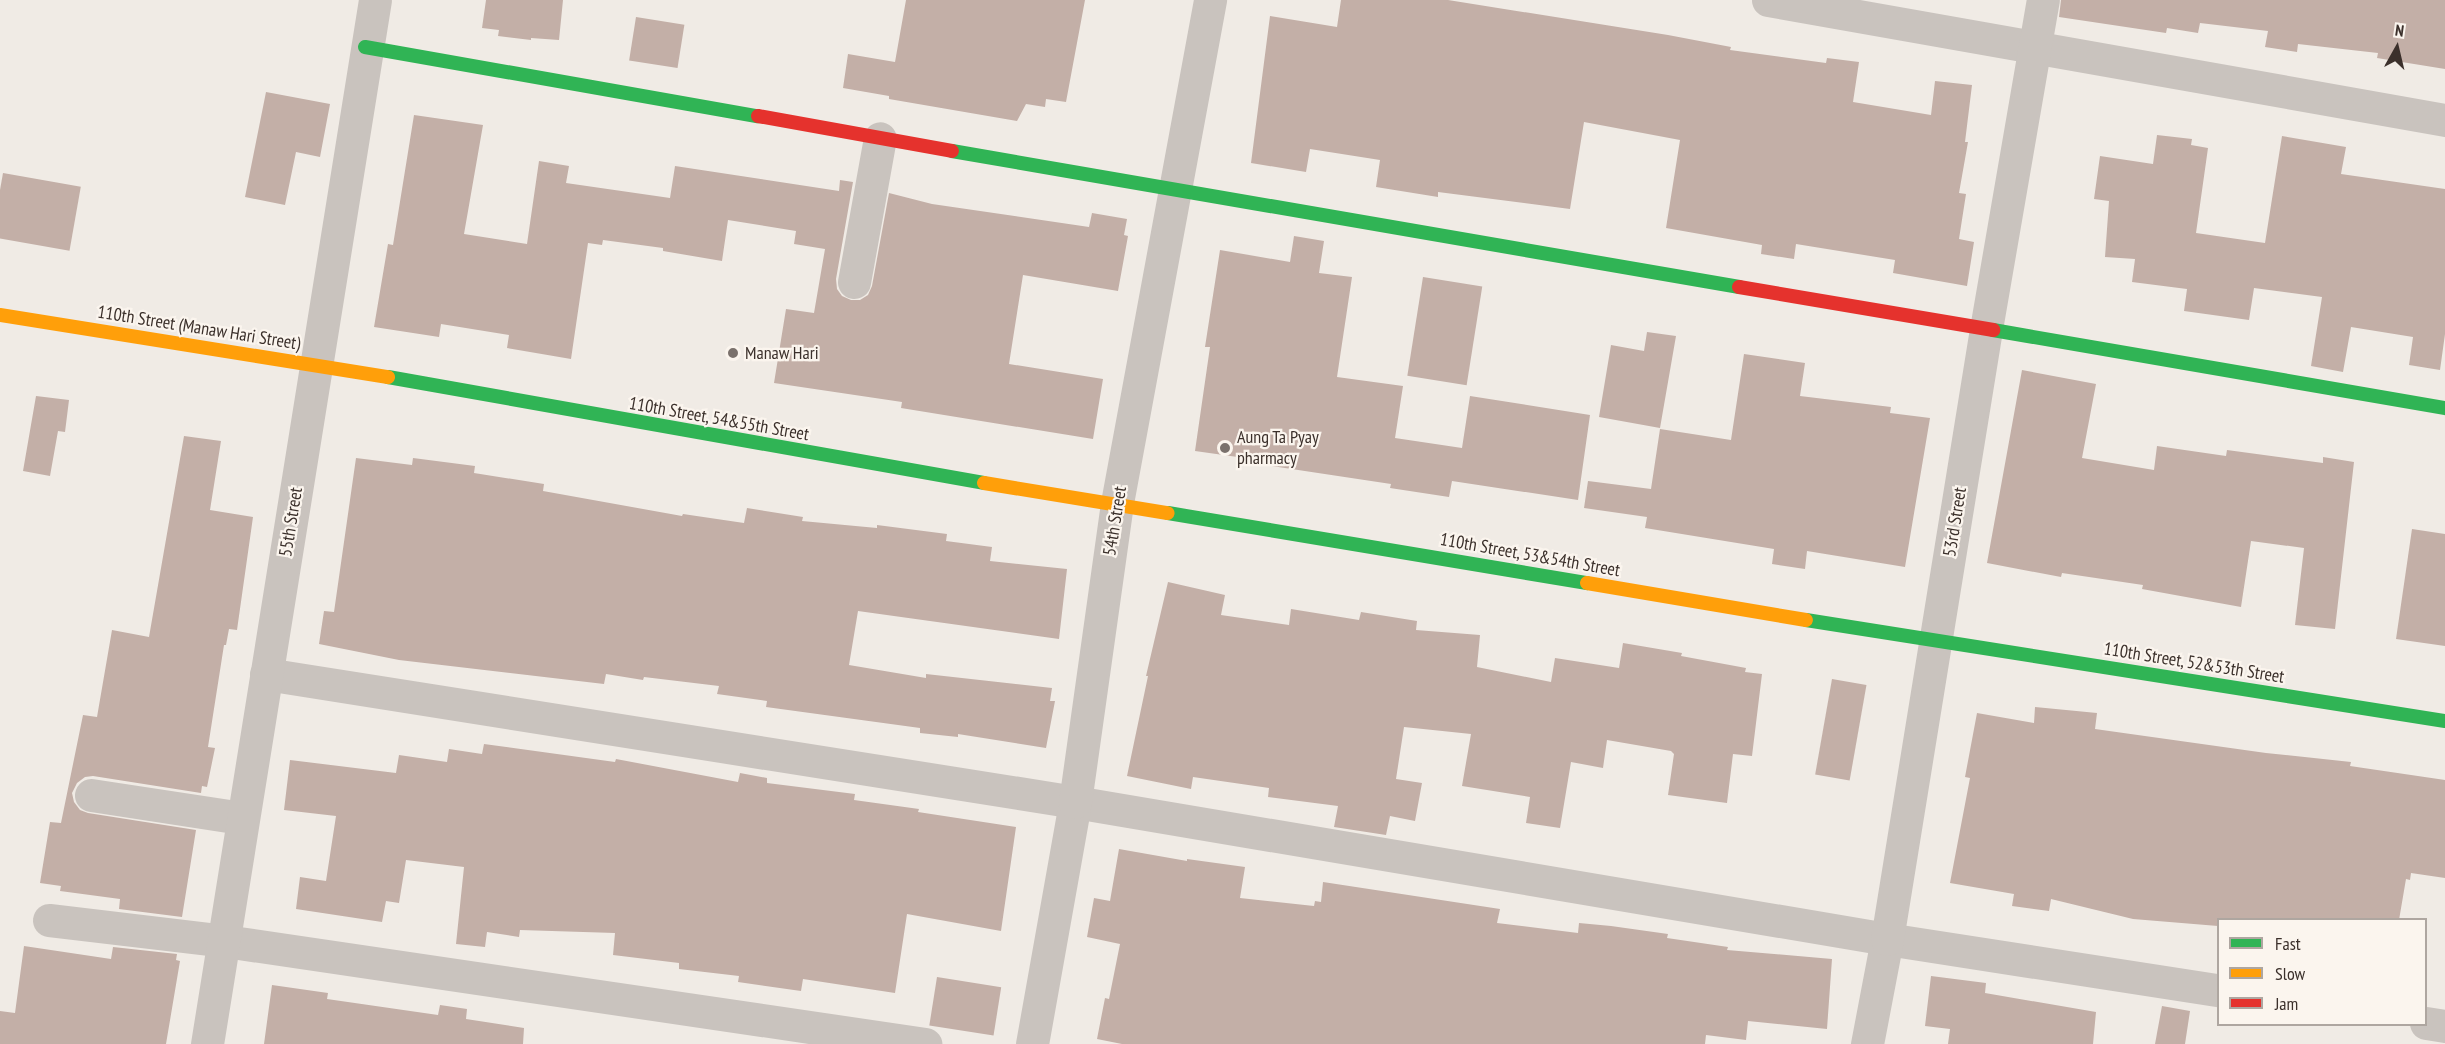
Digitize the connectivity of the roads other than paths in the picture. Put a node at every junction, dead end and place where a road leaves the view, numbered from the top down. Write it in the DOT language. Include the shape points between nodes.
graph roads {
  1 [pos="375,0"];
  2 [pos="1210,0"];
  3 [pos="1768,0"];
  4 [pos="2043,0"];
  5 [pos="366,47"];
  6 [pos="2034,47"];
  7 [pos="2445,120"];
  8 [pos="880,138"];
  9 [pos="1175,190"];
  10 [pos="854,282"];
  11 [pos="0,315"];
  12 [pos="1986,329"];
  13 [pos="316,364"];
  14 [pos="2445,408"];
  15 [pos="1117,503"];
  16 [pos="1937,642"];
  17 [pos="266,674"];
  18 [pos="2445,721"];
  19 [pos="91,795"];
  20 [pos="1076,802"];
  21 [pos="242,818"];
  22 [pos="50,920"];
  23 [pos="1887,939"];
  24 [pos="225,941"];
  25 [pos="2217,990"];
  26 [pos="2427,1023"];
  27 [pos="2445,1026"];
  28 [pos="207,1044"];
  29 [pos="925,1044"];
  30 [pos="1032,1044"];
  31 [pos="1867,1044"];
  1 -- 5 [label="street, 55th Street"];
  2 -- 9 [label="street, 54th Street"];
  3 -- 6 [label="street"];
  4 -- 6 [label="street, 53rd Street"];
  5 -- 8 [label="main road"];
  5 -- 13 [label="street, 55th Street"];
  6 -- 7 [label="street"];
  6 -- 12 [label="street, 53rd Street"];
  8 -- 9 [label="main road"];
  8 -- 10 [label="street"];
  9 -- 12 [label="main road"];
  9 -- 15 [label="street, 54th Street"];
  11 -- 13 [label="main road, 110th Street (Manaw Hari Street)"];
  12 -- 14 [label="main road"];
  12 -- 16 [label="street, 53rd Street"];
  13 -- 15 [label="main road, 110th Street, 54&55th Street" via="789,450"];
  13 -- 17 [label="street, 55th Street"];
  15 -- 16 [label="main road, 110th Street, 53&54th Street"];
  15 -- 20 [label="street, 54th Street"];
  16 -- 18 [label="main road, 110th Street, 52&53th Street"];
  16 -- 23 [label="street, 53rd Street"];
  17 -- 20 [label="street"];
  17 -- 21 [label="street, 55th Street"];
  19 -- 21 [label="street"];
  20 -- 23 [label="street"];
  20 -- 30 [label="street, 54th Street"];
  21 -- 24 [label="street, 55th Street"];
  22 -- 24 [label="street"];
  23 -- 25 [label="street"];
  23 -- 31 [label="street, 53rd Street"];
  24 -- 28 [label="street, 55th Street"];
  24 -- 29 [label="street"];
  26 -- 27 [label="street"];
}
